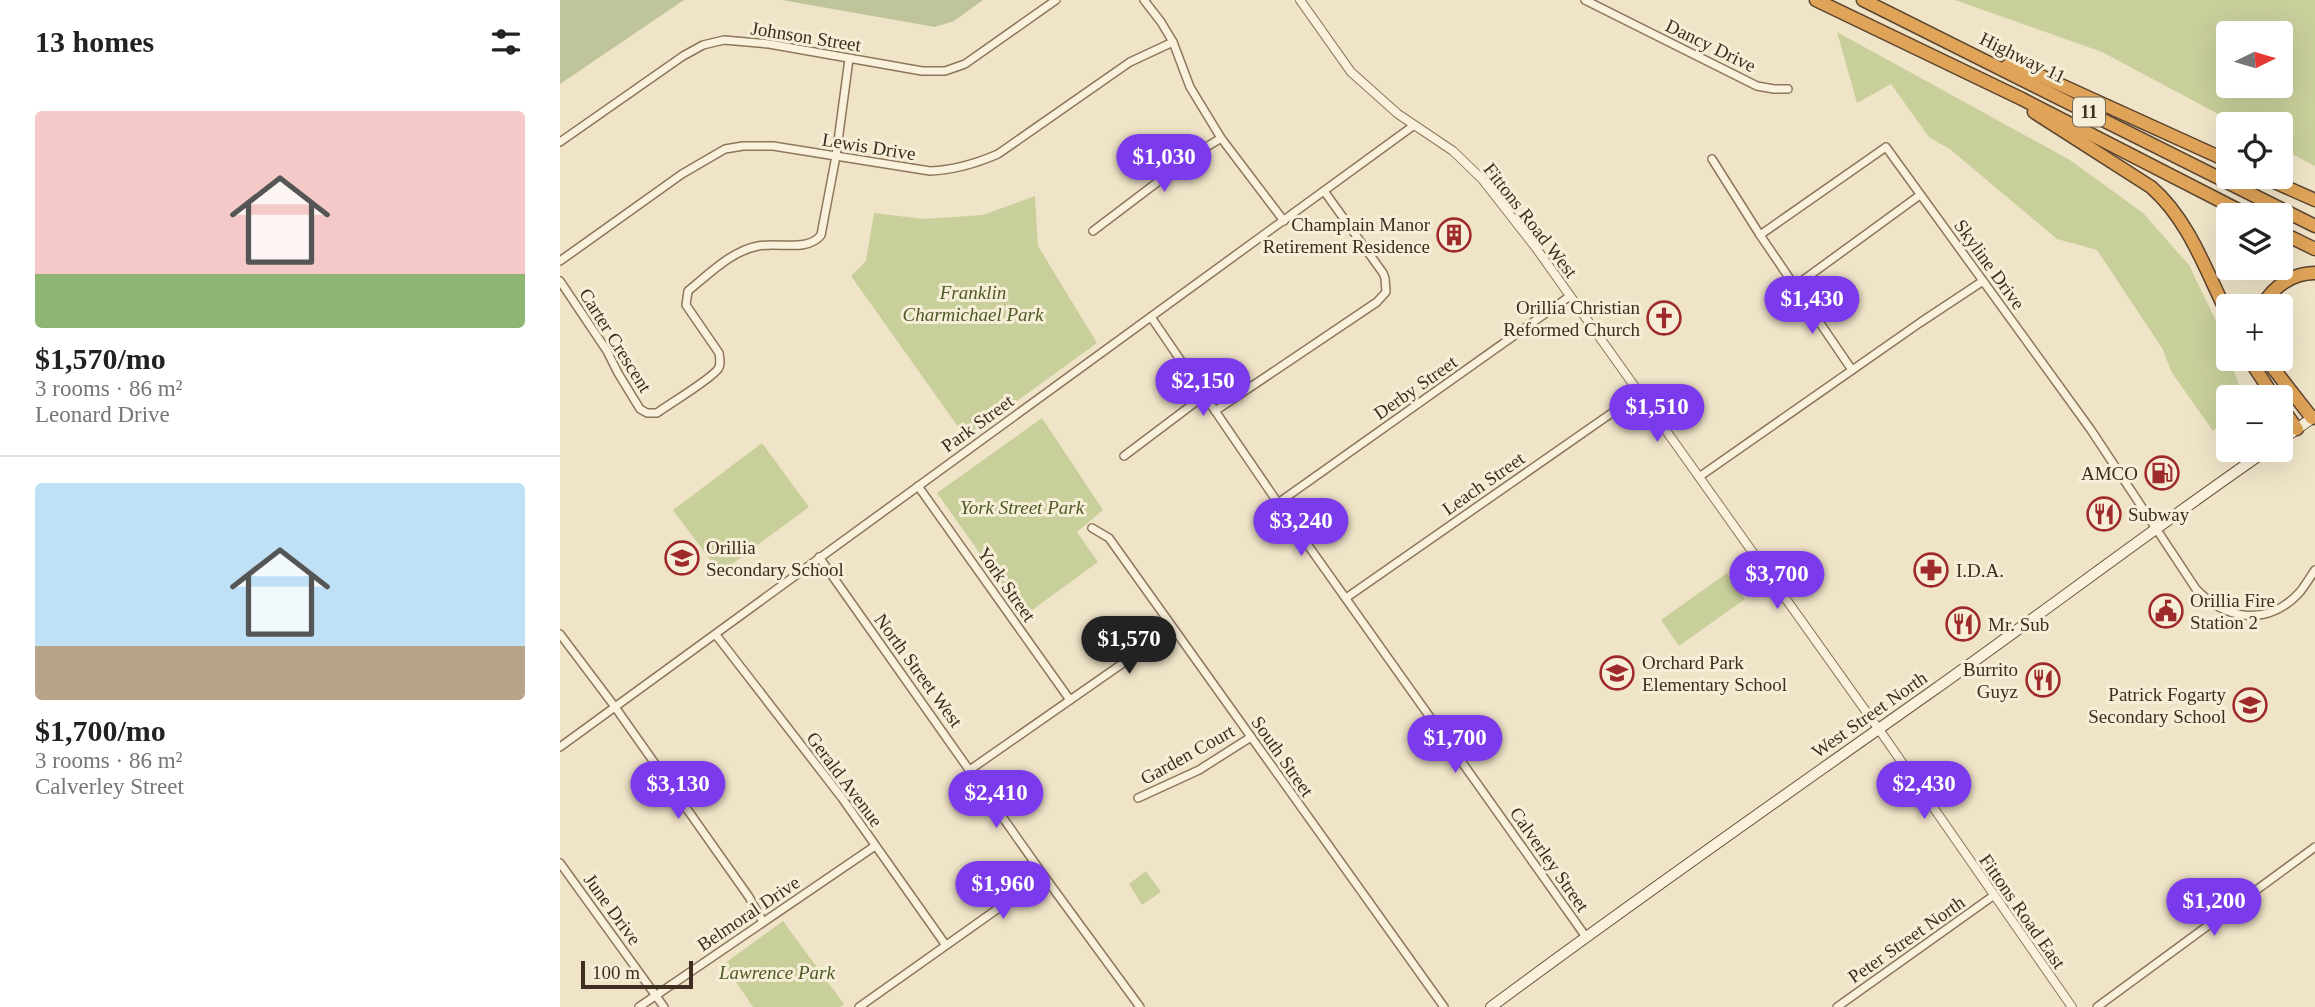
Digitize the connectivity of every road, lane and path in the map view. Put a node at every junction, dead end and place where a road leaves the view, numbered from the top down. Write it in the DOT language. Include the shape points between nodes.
graph roads {
  1 [pos="1056,0"];
  2 [pos="1144,0"];
  3 [pos="1300,0"];
  4 [pos="1585,0"];
  5 [pos="1816,0"];
  6 [pos="1863,0"];
  7 [pos="1172,42"];
  8 [pos="849,59"];
  9 [pos="1990,62"];
  10 [pos="1788,89"];
  11 [pos="2022,99"];
  12 [pos="1413,126"];
  13 [pos="1222,138"];
  14 [pos="560,142"];
  15 [pos="836,156"];
  16 [pos="2216,156"];
  17 [pos="1712,159"];
  18 [pos="2290,189"];
  19 [pos="1324,191"];
  20 [pos="1920,195"];
  21 [pos="2315,200"];
  22 [pos="2225,203"];
  23 [pos="1284,221"];
  24 [pos="2315,226"];
  25 [pos="1093,230"];
  26 [pos="1760,235"];
  27 [pos="2293,238"];
  28 [pos="2315,249"];
  29 [pos="560,261"];
  30 [pos="2315,273"];
  31 [pos="560,281"];
  32 [pos="1983,281"];
  33 [pos="1795,286"];
  34 [pos="2218,294"];
  35 [pos="2270,294"];
  36 [pos="1570,296"];
  37 [pos="1151,317"];
  38 [pos="1852,370"];
  39 [pos="2276,371"];
  40 [pos="1639,394"];
  41 [pos="1205,396"];
  42 [pos="1215,411"];
  43 [pos="2314,417"];
  44 [pos="2293,423"];
  45 [pos="2297,429"];
  46 [pos="2293,432"];
  47 [pos="1124,456"];
  48 [pos="2250,462"];
  49 [pos="1699,477"];
  50 [pos="918,486"];
  51 [pos="1278,503"];
  52 [pos="2155,527"];
  53 [pos="1092,528"];
  54 [pos="819,556"];
  55 [pos="2315,570"];
  56 [pos="1346,598"];
  57 [pos="1172,629"];
  58 [pos="560,634"];
  59 [pos="716,635"];
  60 [pos="1070,700"];
  61 [pos="615,707"];
  62 [pos="1878,729"];
  63 [pos="1251,737"];
  64 [pos="560,747"];
  65 [pos="971,769"];
  66 [pos="1138,798"];
  67 [pos="875,846"];
  68 [pos="2315,847"];
  69 [pos="560,863"];
  70 [pos="1044,876"];
  71 [pos="1993,896"];
  72 [pos="763,922"];
  73 [pos="1586,937"];
  74 [pos="945,944"];
  75 [pos="656,995"];
  76 [pos="1498,1005"];
  77 [pos="639,1007"];
  78 [pos="664,1007"];
  79 [pos="859,1007"];
  80 [pos="1140,1007"];
  81 [pos="1444,1007"];
  82 [pos="1837,1007"];
  83 [pos="2072,1007"];
  84 [pos="2098,1007"];
  1 -- 8 [label="street, Johnson Street" via="965,64 945,71"];
  2 -- 7 [label="street"];
  3 -- 12 [label="street, Fittons Road West" via="1351,72"];
  4 -- 10 [label="street, Dancy Drive" via="1757,86"];
  5 -- 11 [label="highway, Highway 11 / 11"];
  6 -- 9 [label="highway, Highway 11 / 11"];
  7 -- 13 [label="street" via="1190,87"];
  7 -- 15 [label="street, Lewis Drive" via="1130,62 1020,141 976,164 930,171"];
  8 -- 14 [label="street, Johnson Street" via="769,44 724,40 703,45"];
  8 -- 15 [label="street, Carter Crescent"];
  9 -- 16 [label="highway" via="2030,71"];
  9 -- 24 [label="highway, Highway 11 / 11"];
  11 -- 22 [label="highway, Highway 11 / 11"];
  11 -- 34 [label="highway" via="2036,115 2164,198 2179,217"];
  12 -- 19 [label="street, Park Street"];
  12 -- 36 [label="street, Fittons Road West" via="1453,151 1482,179"];
  13 -- 23 [label="street"];
  13 -- 25 [label="street"];
  15 -- 29 [label="street, Lewis Drive" via="773,146 725,149"];
  15 -- 31 [label="street, Carter Crescent" via="816,242 755,246 734,255 688,291 686,305 719,353 719,369 657,413 640,409"];
  17 -- 26 [label="street"];
  18 -- 21 [label="highway"];
  19 -- 23 [label="street, Park Street"];
  19 -- 42 [label="street" via="1383,273 1386,292"];
  20 -- 26 [label="street, Skyline Drive" via="1886,146"];
  20 -- 32 [label="street, Skyline Drive"];
  20 -- 33 [label="street"];
  23 -- 37 [label="street, Park Street"];
  26 -- 33 [label="street"];
  27 -- 28 [label="highway"];
  30 -- 35 [label="highway" via="2280,285"];
  32 -- 38 [label="street"];
  32 -- 52 [label="street, Skyline Drive"];
  33 -- 38 [label="street"];
  36 -- 40 [label="street, Fittons Road West"];
  36 -- 51 [label="street, Derby Street"];
  37 -- 41 [label="street, Calverley Street"];
  37 -- 50 [label="street, Park Street"];
  38 -- 49 [label="street"];
  39 -- 43 [label="highway"];
  40 -- 49 [label="street, Fittons Road West"];
  40 -- 56 [label="street, Leach Street"];
  41 -- 42 [label="street, Calverley Street"];
  41 -- 47 [label="street"];
  42 -- 51 [label="street, Calverley Street"];
  43 -- 45 [label="main road"];
  44 -- 45 [label="highway"];
  45 -- 46 [label="main road"];
  48 -- 52 [label="main road, West Street North"];
  49 -- 62 [label="street, Fittons Road West"];
  50 -- 54 [label="street, Park Street"];
  50 -- 60 [label="street, York Street"];
  51 -- 56 [label="street, Calverley Street"];
  52 -- 55 [label="street, Skyline Drive" via="2196,589 2219,608 2237,615 2274,611 2299,593"];
  52 -- 62 [label="main road, West Street North"];
  53 -- 57 [label="street, South Street" via="1109,538"];
  54 -- 59 [label="street, Park Street"];
  54 -- 65 [label="street, North Street West"];
  56 -- 73 [label="street, Calverley Street"];
  57 -- 60 [label="street"];
  57 -- 63 [label="street, South Street"];
  58 -- 61 [label="street"];
  59 -- 61 [label="street, Park Street"];
  59 -- 67 [label="street, Gerald Avenue"];
  60 -- 65 [label="street"];
  61 -- 64 [label="street, Park Street"];
  61 -- 72 [label="street"];
  62 -- 71 [label="street, Fittons Road East"];
  62 -- 73 [label="main road, West Street North"];
  63 -- 66 [label="street, Garden Court"];
  63 -- 81 [label="street, South Street"];
  65 -- 70 [label="street, North Street West"];
  67 -- 72 [label="street, Belmoral Drive"];
  67 -- 74 [label="street, Gerald Avenue"];
  68 -- 84 [label="street"];
  69 -- 75 [label="street, June Drive"];
  70 -- 74 [label="street"];
  70 -- 80 [label="street, North Street West"];
  71 -- 82 [label="street, Peter Street North"];
  71 -- 83 [label="street, Fittons Road East"];
  72 -- 75 [label="street, Belmoral Drive"];
  73 -- 76 [label="main road, West Street North"];
  74 -- 79 [label="street"];
  75 -- 77 [label="street, Belmoral Drive"];
  75 -- 78 [label="street, June Drive"];
}
